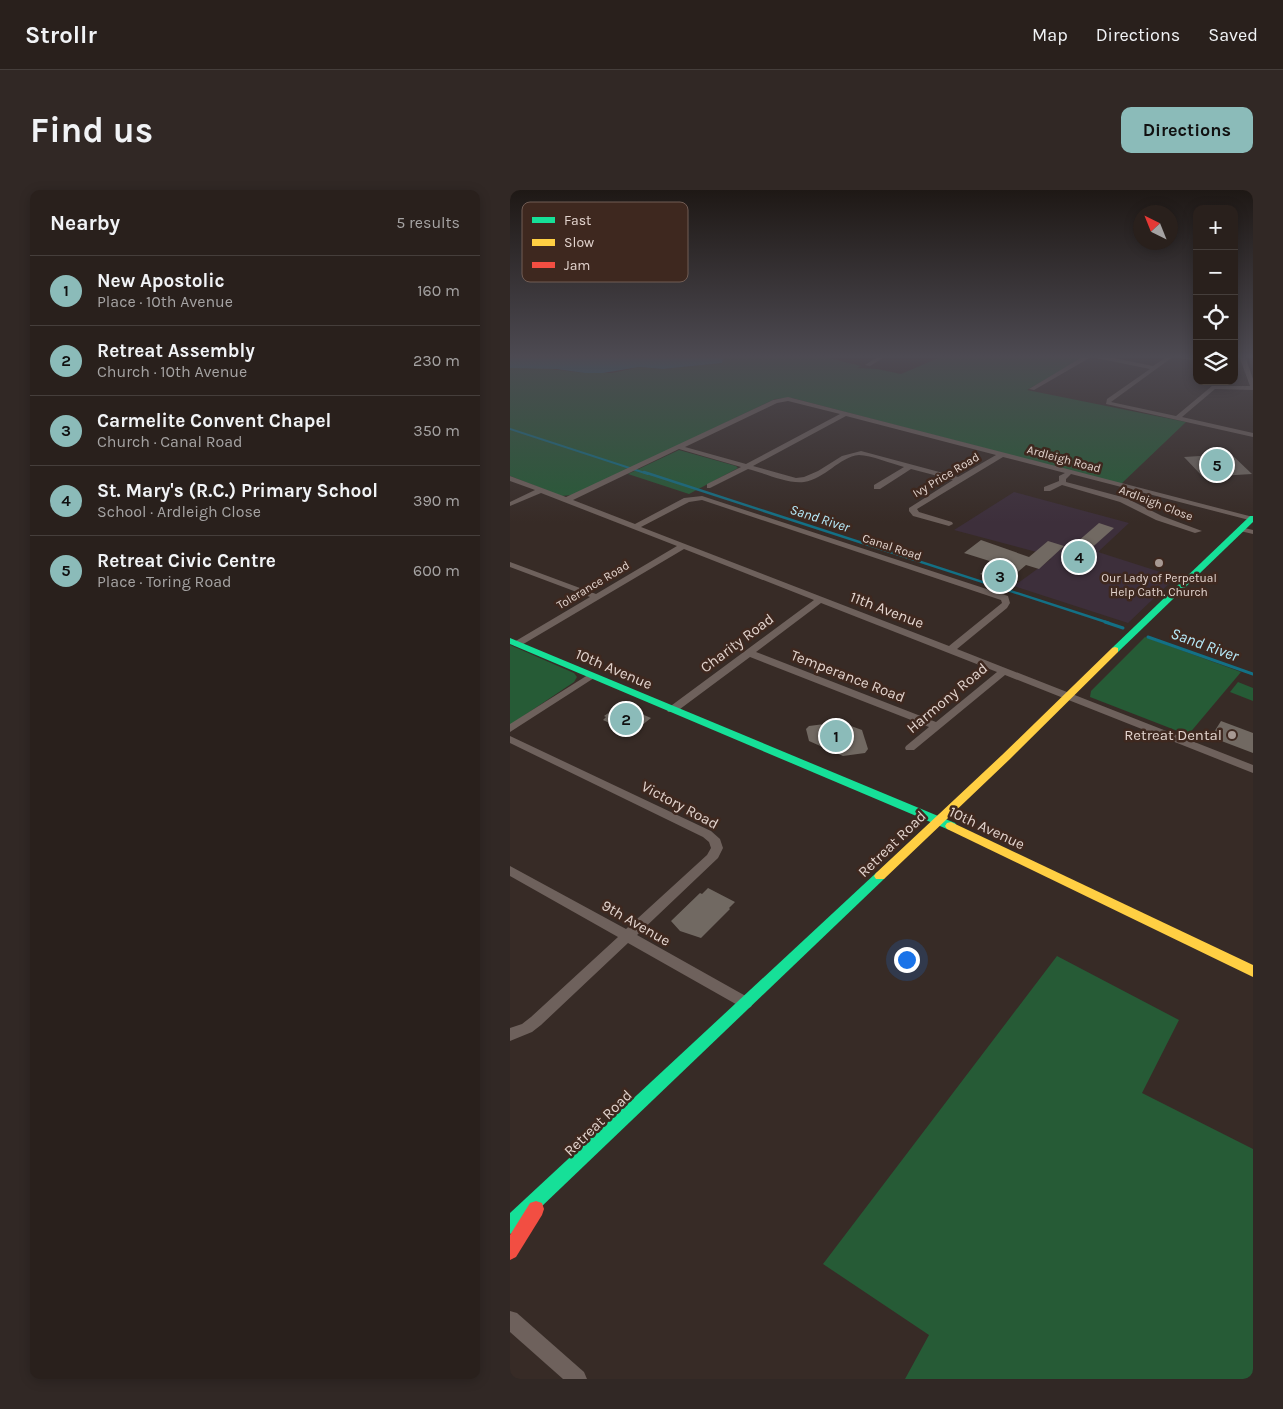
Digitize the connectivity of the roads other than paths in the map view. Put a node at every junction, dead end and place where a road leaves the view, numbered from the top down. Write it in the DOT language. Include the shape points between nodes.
graph roads {
  1 [pos="753,411"];
  2 [pos="836,411"];
  3 [pos="1142,411"];
  4 [pos="1185,411"];
  5 [pos="845,414"];
  6 [pos="1176,419"];
  7 [pos="1253,428"];
  8 [pos="1250,435"];
  9 [pos="679,447"];
  10 [pos="1002,454"];
  11 [pos="746,466"];
  12 [pos="910,466"];
  13 [pos="1070,472"];
  14 [pos="510,478"];
  15 [pos="960,480"];
  16 [pos="1062,482"];
  17 [pos="710,486"];
  18 [pos="877,487"];
  19 [pos="1047,489"];
  20 [pos="541,490"];
  21 [pos="1098,494"];
  22 [pos="567,500"];
  23 [pos="1089,501"];
  24 [pos="511,504"];
  25 [pos="1252,519"];
  26 [pos="949,524"];
  27 [pos="634,527"];
  28 [pos="1248,530"];
  29 [pos="1198,531"];
  30 [pos="682,546"];
  31 [pos="510,564"];
  32 [pos="597,597"];
  33 [pos="820,600"];
  34 [pos="514,643"];
  35 [pos="949,651"];
  36 [pos="749,653"];
  37 [pos="1003,672"];
  38 [pos="591,676"];
  39 [pos="1066,697"];
  40 [pos="672,710"];
  41 [pos="937,726"];
  42 [pos="510,729"];
  43 [pos="510,739"];
  44 [pos="910,748"];
  45 [pos="1253,769"];
  46 [pos="938,821"];
  47 [pos="510,870"];
  48 [pos="627,936"];
  49 [pos="1253,971"];
  50 [pos="746,1003"];
  51 [pos="510,1035"];
  52 [pos="550,1189"];
  53 [pos="510,1225"];
  54 [pos="510,1251"];
  55 [pos="514,1327"];
  56 [pos="577,1379"];
  1 -- 9 [label="street, Ardleigh Road"];
  2 -- 5 [label="street, Ardleigh Road"];
  3 -- 6 [label="street"];
  4 -- 6 [label="street"];
  5 -- 10 [label="street, Ardleigh Road"];
  5 -- 11 [label="street"];
  6 -- 8 [label="street"];
  7 -- 8 [label="street"];
  9 -- 11 [label="street"];
  9 -- 22 [label="street"];
  10 -- 13 [label="street, Ardleigh Road"];
  10 -- 15 [label="street, Ivy Price Road"];
  11 -- 12 [label="street" via="802,481 855,454"];
  11 -- 17 [label="street"];
  12 -- 15 [label="street"];
  12 -- 18 [label="street"];
  13 -- 16 [label="street"];
  13 -- 25 [label="street, Ardleigh Road"];
  14 -- 20 [label="street, 11th Avenue"];
  15 -- 26 [label="street, Ivy Price Road" via="912,510"];
  16 -- 19 [label="street"];
  16 -- 21 [label="street, Ardleigh Close"];
  20 -- 22 [label="street, 11th Avenue"];
  20 -- 24 [label="street"];
  21 -- 23 [label="street"];
  21 -- 29 [label="street, Ardleigh Close" via="1123,500 1159,518"];
  22 -- 27 [label="street, 11th Avenue"];
  25 -- 28 [label="main road, Retreat Road"];
  27 -- 30 [label="street, 11th Avenue"];
  27 -- 35 [label="street, Canal Road" via="695,498 720,503 1004,598 1005,604"];
  28 -- 39 [label="main road, Retreat Road"];
  30 -- 32 [label="street, Tolerance Road"];
  30 -- 33 [label="street, 11th Avenue"];
  31 -- 32 [label="street"];
  32 -- 34 [label="street, Tolerance Road"];
  33 -- 35 [label="street, 11th Avenue"];
  33 -- 36 [label="street, Charity Road"];
  34 -- 38 [label="main road, 10th Avenue"];
  35 -- 37 [label="street, 11th Avenue"];
  36 -- 40 [label="street, Charity Road"];
  36 -- 41 [label="street, Temperance Road"];
  37 -- 39 [label="street, 11th Avenue"];
  37 -- 41 [label="street, Harmony Road"];
  38 -- 40 [label="main road, 10th Avenue"];
  38 -- 42 [label="street"];
  39 -- 45 [label="street, 11th Avenue"];
  39 -- 46 [label="main road, Retreat Road"];
  40 -- 46 [label="main road, 10th Avenue"];
  41 -- 44 [label="street, Harmony Road"];
  43 -- 48 [label="street, Victory Road" via="708,834 716,841 715,854"];
  46 -- 49 [label="main road, 10th Avenue"];
  46 -- 50 [label="main road, Retreat Road"];
  47 -- 48 [label="street, 9th Avenue"];
  48 -- 50 [label="street, 9th Avenue"];
  48 -- 51 [label="street" via="536,1021"];
  50 -- 52 [label="main road, Retreat Road"];
  52 -- 53 [label="main road, Retreat Road"];
  52 -- 54 [label="main road, Retreat Road"];
  55 -- 56 [label="street"];
}
